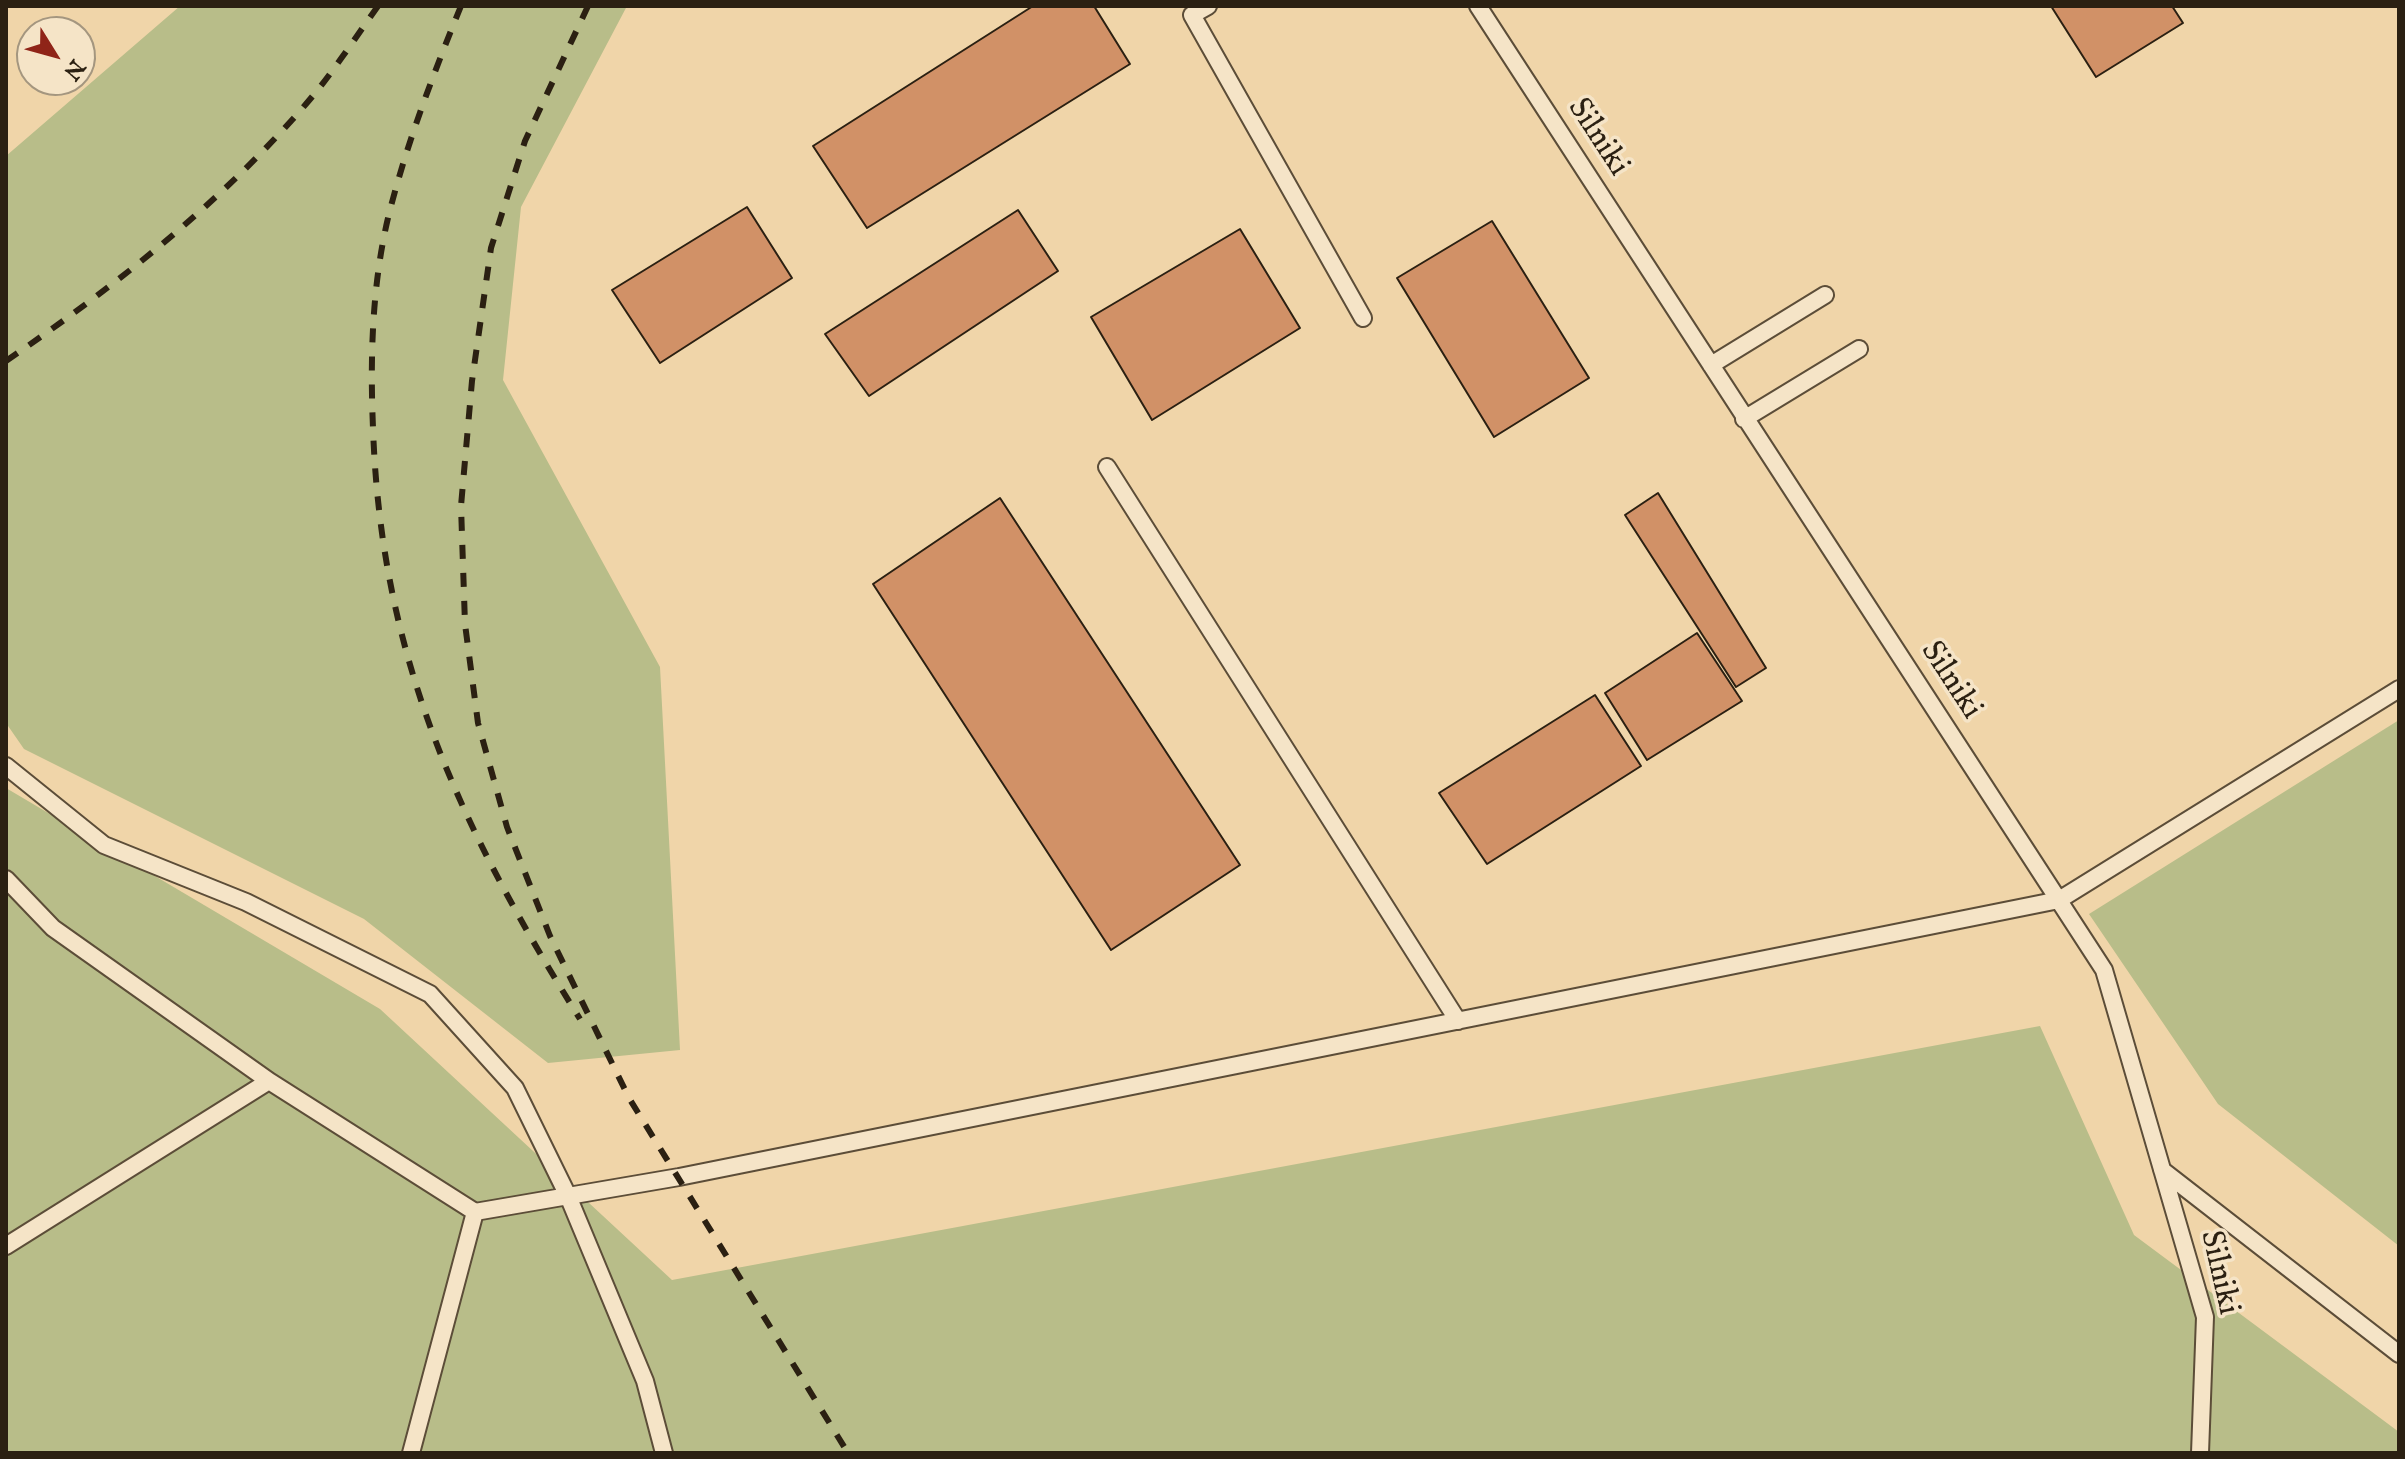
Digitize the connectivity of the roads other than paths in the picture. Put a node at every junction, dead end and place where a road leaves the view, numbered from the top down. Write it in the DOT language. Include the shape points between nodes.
graph roads {
  1 [pos="1208,6"];
  2 [pos="1478,6"];
  3 [pos="1825,295"];
  4 [pos="1363,318"];
  5 [pos="1859,349"];
  6 [pos="1711,365"];
  7 [pos="1744,419"];
  8 [pos="1107,467"];
  9 [pos="2399,689"];
  10 [pos="6,766"];
  11 [pos="6,879"];
  12 [pos="2059,900"];
  13 [pos="1458,1021"];
  14 [pos="269,1081"];
  15 [pos="2162,1170"];
  16 [pos="568,1196"];
  17 [pos="475,1212"];
  18 [pos="6,1246"];
  19 [pos="2399,1354"];
  20 [pos="411,1453"];
  21 [pos="664,1453"];
  22 [pos="2200,1453"];
  1 -- 4 [label="lane" via="1192,15"];
  2 -- 6 [label="lane, Silniki"];
  3 -- 6 [label="lane"];
  5 -- 7 [label="lane"];
  6 -- 7 [label="lane, Silniki"];
  7 -- 12 [label="lane, Silniki"];
  8 -- 13 [label="lane"];
  9 -- 12 [label="lane"];
  10 -- 16 [label="lane" via="104,845 246,902 430,994 515,1088"];
  11 -- 14 [label="lane" via="53,928"];
  12 -- 13 [label="lane"];
  12 -- 15 [label="lane, Silniki" via="2104,970"];
  13 -- 16 [label="lane"];
  14 -- 17 [label="lane"];
  14 -- 18 [label="lane"];
  15 -- 19 [label="lane"];
  15 -- 22 [label="lane, Silniki" via="2205,1317"];
  16 -- 17 [label="lane"];
  16 -- 21 [label="lane" via="645,1381"];
  17 -- 20 [label="lane"];
}
